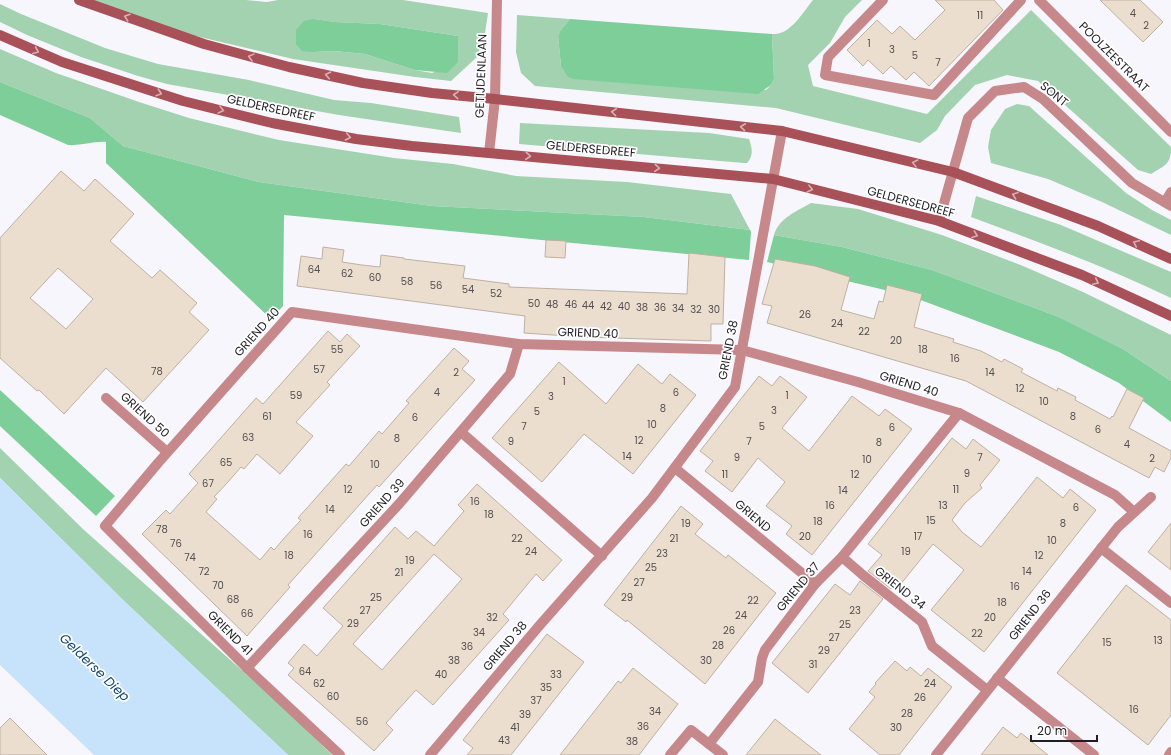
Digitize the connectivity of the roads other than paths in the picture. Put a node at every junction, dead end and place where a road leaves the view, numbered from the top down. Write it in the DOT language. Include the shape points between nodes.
graph roads {
  1 [pos="79,0"];
  2 [pos="496,0"];
  3 [pos="883,0"];
  4 [pos="1021,0"];
  5 [pos="1039,0"];
  6 [pos="0,35"];
  7 [pos="495,99"];
  8 [pos="782,131"];
  9 [pos="1171,132"];
  10 [pos="489,153"];
  11 [pos="953,172"];
  12 [pos="773,179"];
  13 [pos="1171,192"];
  14 [pos="1168,204"];
  15 [pos="939,221"];
  16 [pos="1171,259"];
  17 [pos="1171,316"];
  18 [pos="519,344"];
  19 [pos="742,350"];
  20 [pos="106,398"];
  21 [pos="959,413"];
  22 [pos="461,432"];
  23 [pos="167,452"];
  24 [pos="675,468"];
  25 [pos="1151,497"];
  26 [pos="1134,512"];
  27 [pos="105,526"];
  28 [pos="1101,548"];
  29 [pos="602,556"];
  30 [pos="842,557"];
  31 [pos="815,584"];
  32 [pos="1171,603"];
  33 [pos="247,668"];
  34 [pos="997,678"];
  35 [pos="987,690"];
  36 [pos="709,744"];
  37 [pos="1171,752"];
  38 [pos="340,755"];
  39 [pos="430,755"];
  40 [pos="670,755"];
  41 [pos="723,755"];
  42 [pos="936,755"];
  43 [pos="1094,755"];
  44 [pos="1169,755"];
  7 -- 1 [label="main road, one-way" via="432,94 289,67 204,44"];
  2 -- 7 [label="street, GETIJDENLAAN"];
  3 -- 4 [label="street" via="828,57 825,75 934,95"];
  5 -- 9 [label="street, POOLZEESTRAAT"];
  6 -- 10 [label="main road, GELDERSEDREEF, one-way" via="62,62 183,101 272,123 356,139"];
  8 -- 7 [label="main road, one-way"];
  7 -- 10 [label="street, GETIJDENLAAN"];
  11 -- 8 [label="main road, one-way"];
  8 -- 12 [label="street, GRIEND 38"];
  10 -- 12 [label="main road, GELDERSEDREEF, one-way"];
  11 -- 14 [label="street, SONT" via="968,118 995,90 1024,87 1043,99 1132,183"];
  11 -- 15 [label="street, SONT"];
  16 -- 11 [label="main road, one-way" via="1098,226"];
  12 -- 15 [label="main road, GELDERSEDREEF, one-way"];
  12 -- 19 [label="street, GRIEND 38"];
  13 -- 14 [label="street, SONT"];
  15 -- 17 [label="main road, GELDERSEDREEF, one-way" via="1082,275"];
  18 -- 19 [label="street, GRIEND 40"];
  18 -- 22 [label="street, GRIEND 39" via="510,374"];
  18 -- 23 [label="street, GRIEND 40" via="292,312"];
  19 -- 21 [label="street, GRIEND 40"];
  19 -- 24 [label="street, GRIEND 38" via="735,386"];
  20 -- 23 [label="street, GRIEND 50"];
  21 -- 26 [label="street, GRIEND 40" via="1115,495"];
  21 -- 30 [label="street, GRIEND 37"];
  22 -- 29 [label="street"];
  22 -- 33 [label="street, GRIEND 39" via="397,507"];
  23 -- 27 [label="street, GRIEND 40"];
  24 -- 29 [label="street, GRIEND 38"];
  24 -- 31 [label="street, GRIEND"];
  25 -- 26 [label="street, GRIEND 36"];
  26 -- 28 [label="street, GRIEND 36"];
  27 -- 33 [label="street, GRIEND 41"];
  28 -- 32 [label="street"];
  28 -- 34 [label="street, GRIEND 36"];
  29 -- 39 [label="street, GRIEND 38"];
  30 -- 31 [label="street, GRIEND 37"];
  30 -- 35 [label="street, GRIEND 34" via="920,620 932,646"];
  31 -- 36 [label="street, GRIEND 37" via="765,650 758,682"];
  33 -- 38 [label="street, GRIEND 41"];
  34 -- 35 [label="street, GRIEND 36"];
  34 -- 43 [label="street"];
  35 -- 42 [label="street, GRIEND 36"];
  36 -- 40 [label="street" via="691,730"];
  36 -- 41 [label="street"];
  37 -- 44 [label="street"];
}
